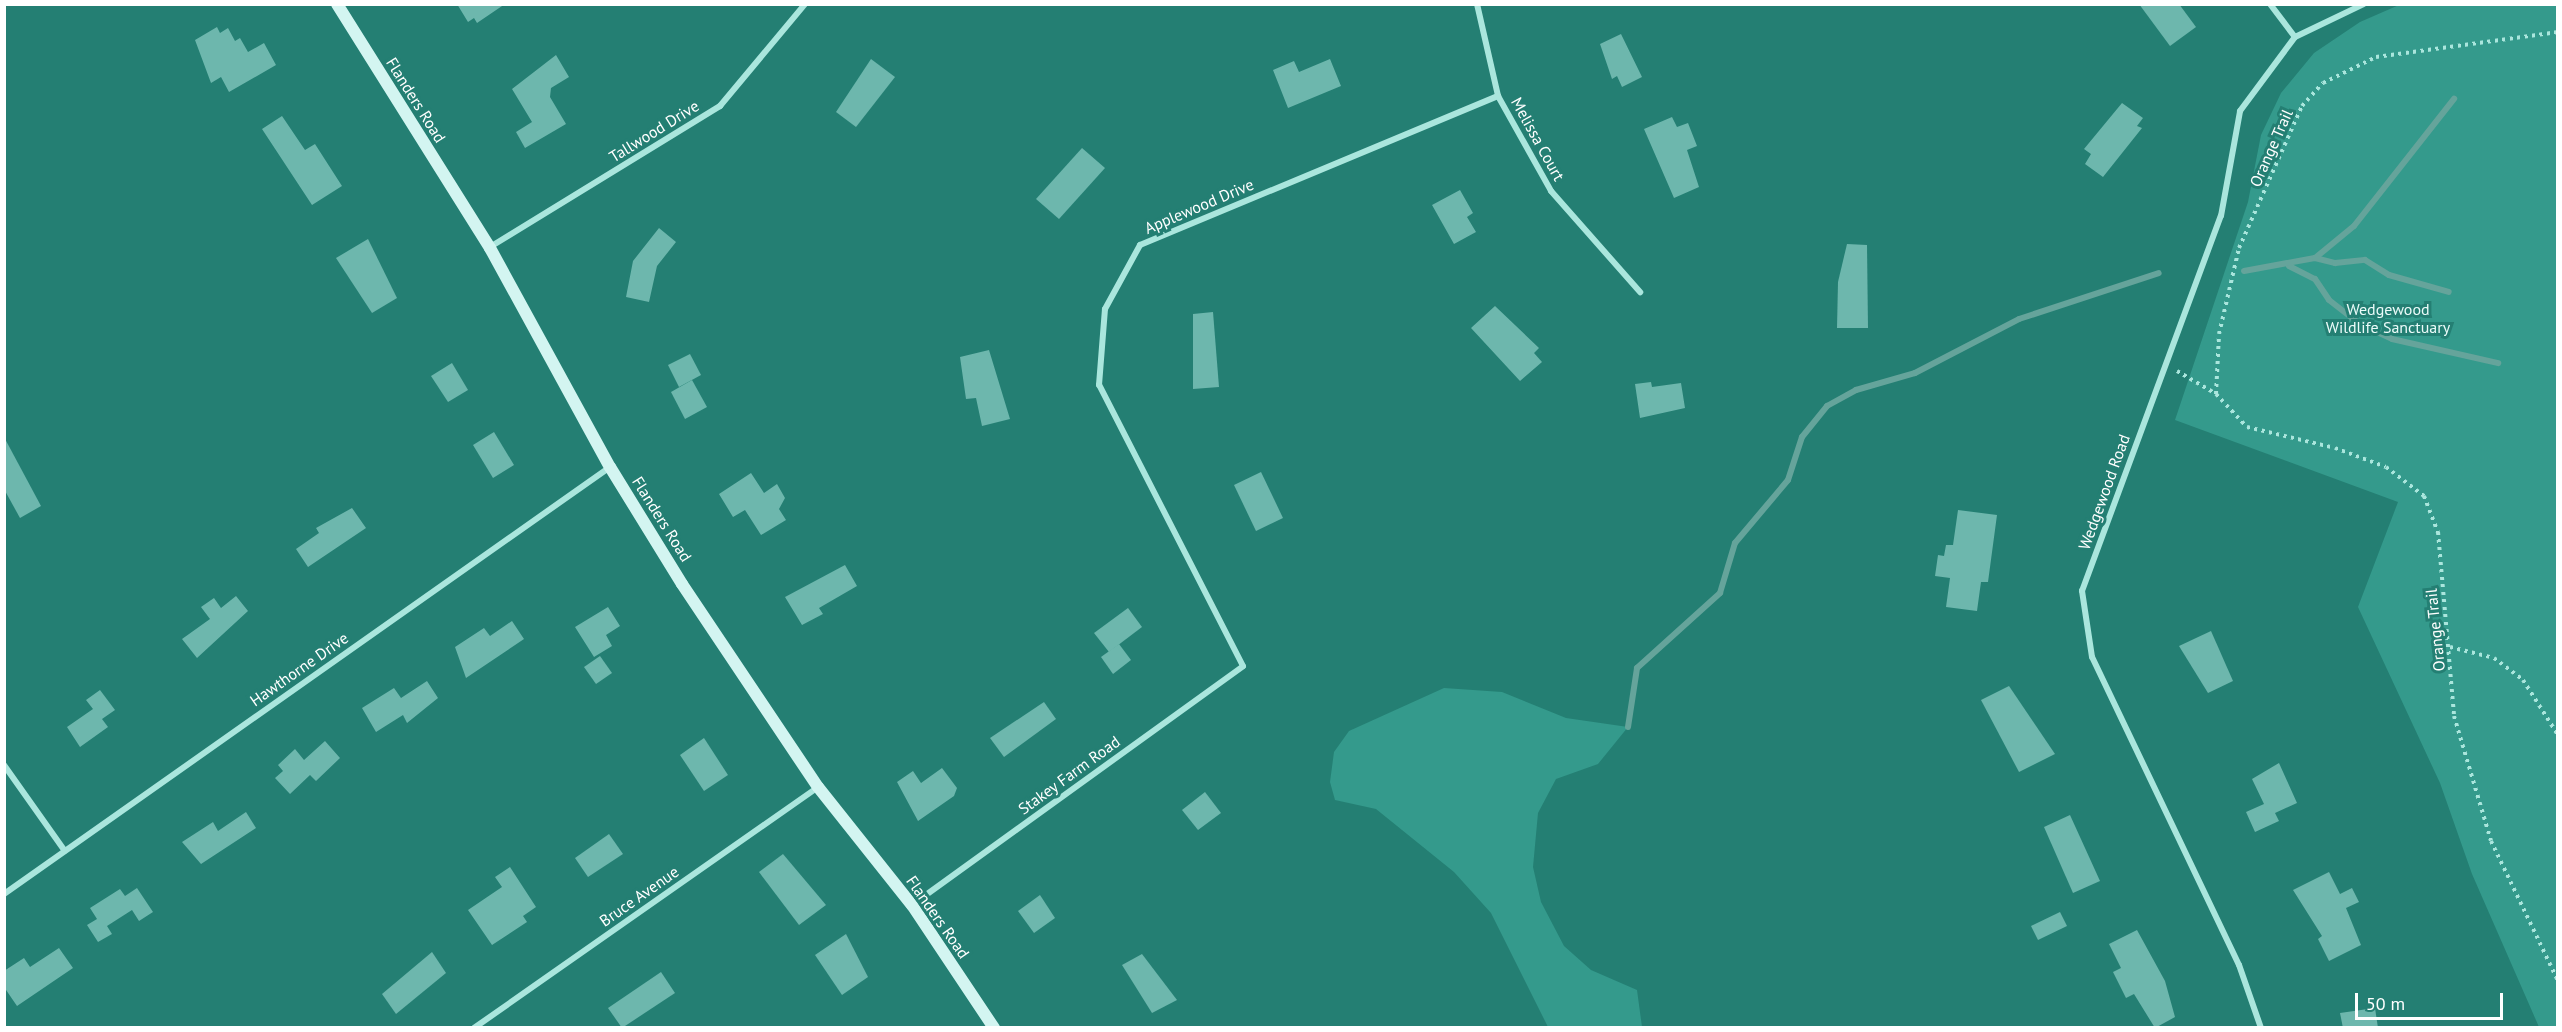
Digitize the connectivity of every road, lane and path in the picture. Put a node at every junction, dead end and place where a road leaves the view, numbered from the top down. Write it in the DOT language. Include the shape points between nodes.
graph roads {
  1 [pos="337,4"];
  2 [pos="805,4"];
  3 [pos="1477,4"];
  4 [pos="2270,4"];
  5 [pos="2364,4"];
  6 [pos="2558,32"];
  7 [pos="2295,37"];
  8 [pos="1498,96"];
  9 [pos="489,248"];
  10 [pos="1640,292"];
  11 [pos="2166,365"];
  12 [pos="2216,394"];
  13 [pos="609,466"];
  14 [pos="2450,647"];
  15 [pos="1243,666"];
  16 [pos="2558,735"];
  17 [pos="4,765"];
  18 [pos="818,787"];
  19 [pos="65,850"];
  20 [pos="4,894"];
  21 [pos="912,905"];
  22 [pos="2558,981"];
  23 [pos="474,1028"];
  24 [pos="994,1028"];
  25 [pos="2261,1028"];
  1 -- 9 [label="street, Flanders Road"];
  2 -- 9 [label="street, Tallwood Drive" via="720,106"];
  3 -- 8 [label="street, Melissa Court"];
  4 -- 7 [label="street"];
  5 -- 7 [label="street, Wedgewood Road"];
  6 -- 12 [label="path, Orange Trail" via="2376,57 2323,83 2302,106 2239,248 2219,334"];
  7 -- 11 [label="street, Wedgewood Road" via="2240,111 2221,216"];
  8 -- 10 [label="street, Melissa Court" via="1551,191"];
  8 -- 15 [label="street, Applewood Drive" via="1140,245 1105,309 1099,385"];
  9 -- 13 [label="street, Flanders Road"];
  11 -- 12 [label="path, Orange Trail"];
  11 -- 25 [label="street, Wedgewood Road" via="2082,591 2092,657 2239,964"];
  12 -- 14 [label="path, Orange Trail" via="2247,427 2335,448 2386,467 2424,496 2438,532"];
  13 -- 18 [label="street, Flanders Road"];
  13 -- 19 [label="street, Hawthorne Drive"];
  14 -- 16 [label="path" via="2494,658 2523,681"];
  14 -- 22 [label="path, Orange Trail" via="2454,716 2491,841"];
  15 -- 21 [label="street, Stakey Farm Road"];
  17 -- 19 [label="street"];
  18 -- 21 [label="street, Flanders Road"];
  18 -- 23 [label="street, Bruce Avenue"];
  19 -- 20 [label="street, Hawthorne Drive"];
  21 -- 24 [label="street, Flanders Road"];
}
